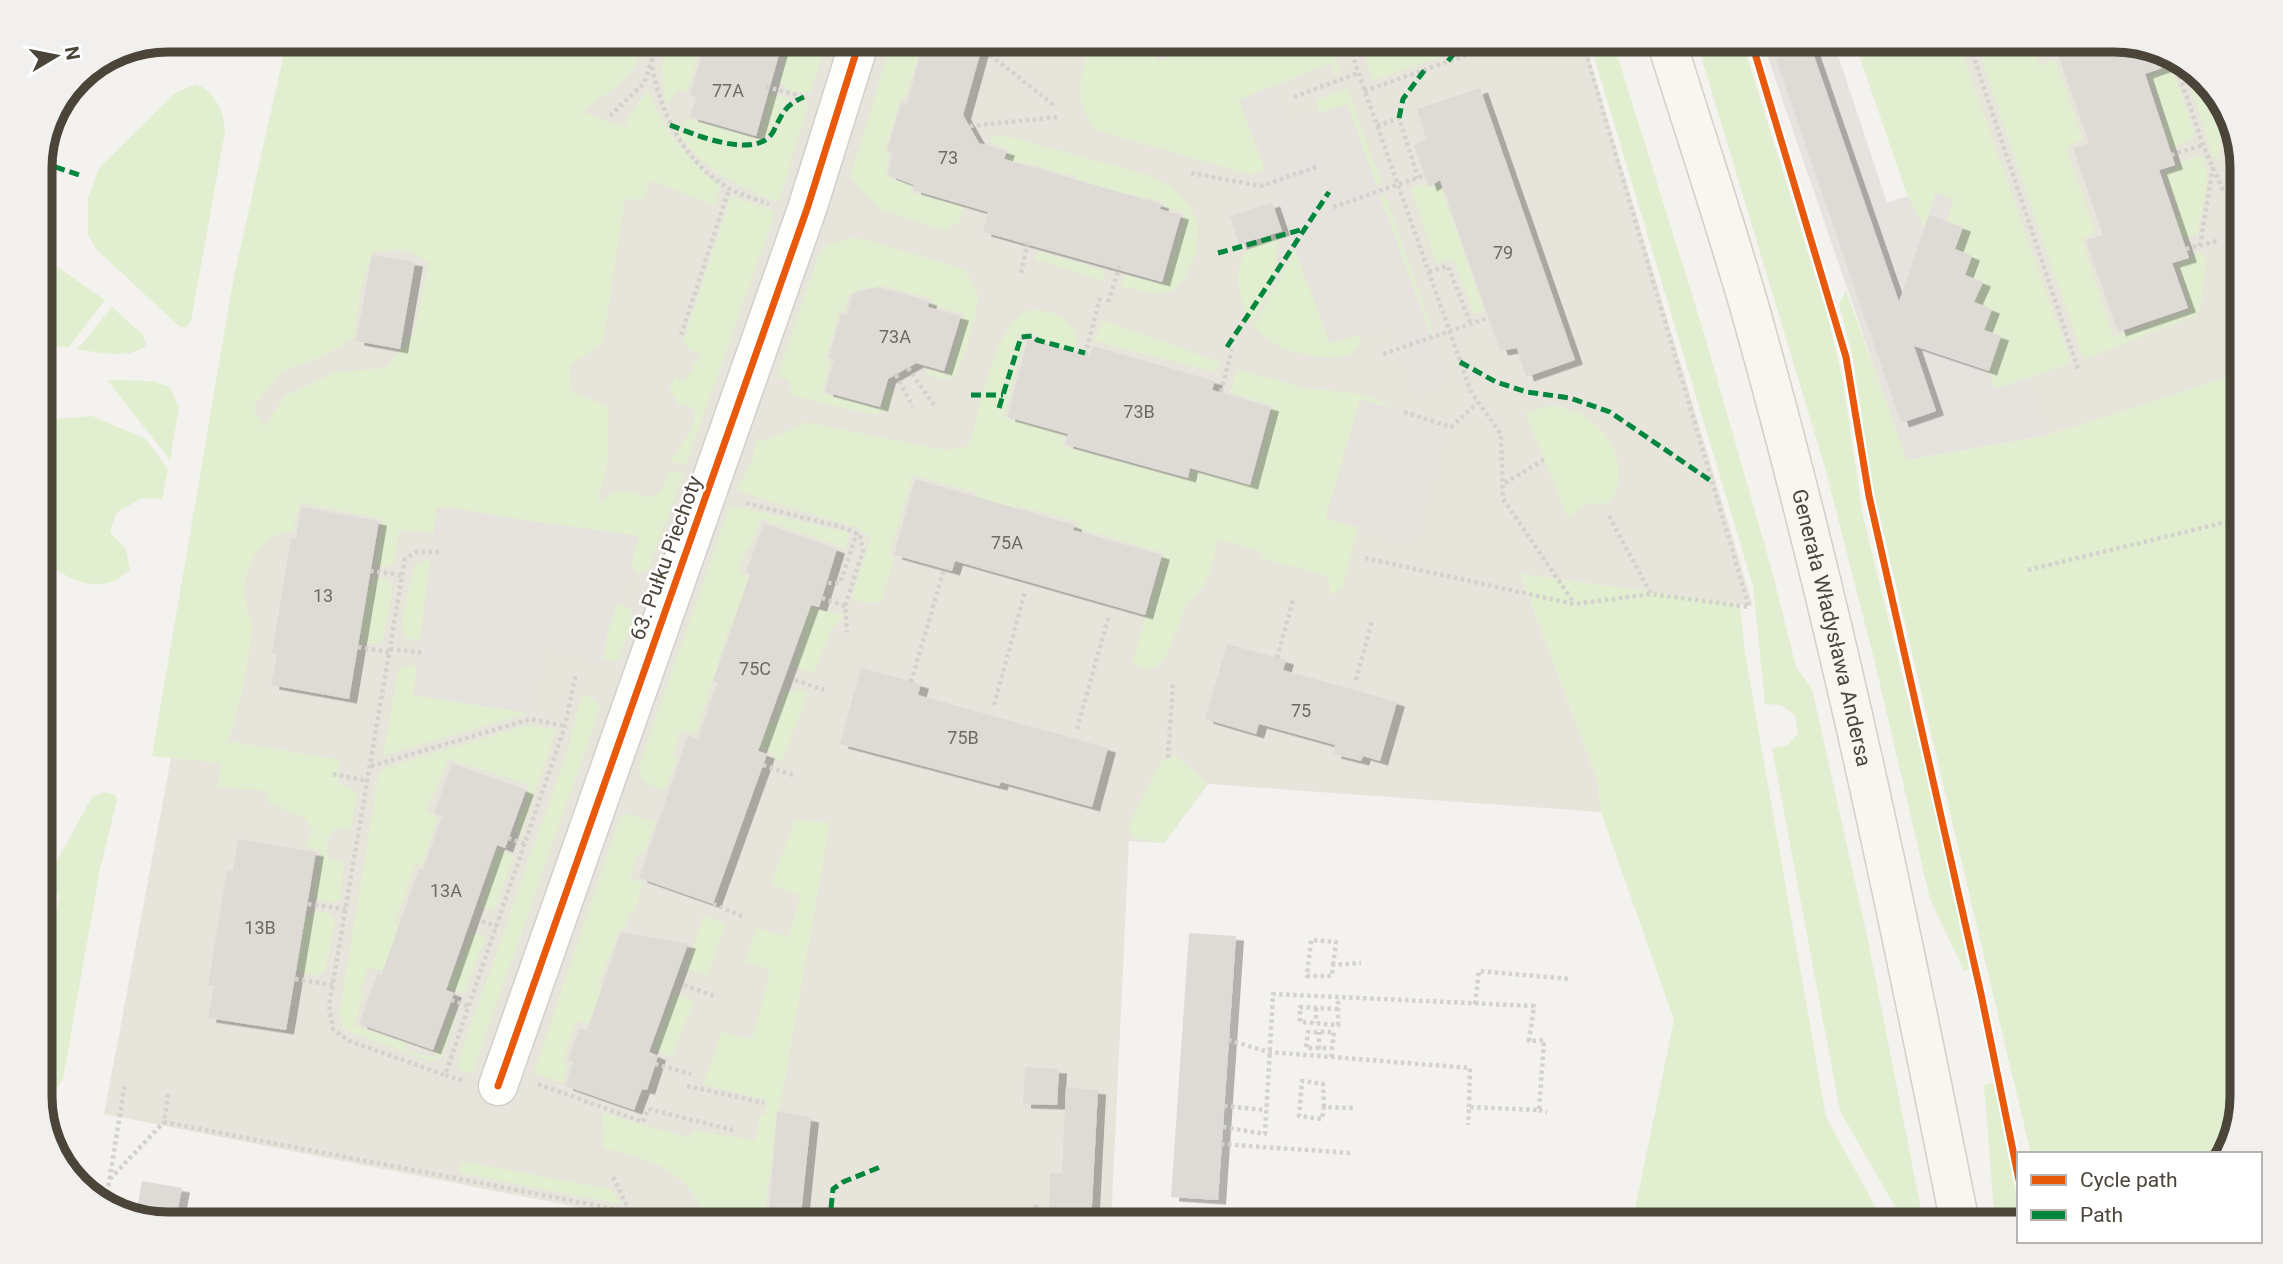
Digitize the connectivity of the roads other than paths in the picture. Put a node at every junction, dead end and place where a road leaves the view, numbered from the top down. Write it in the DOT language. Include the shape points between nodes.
graph roads {
  1 [pos="856,52"];
  2 [pos="1670,52"];
  3 [pos="501,1078"];
  4 [pos="1958,1212"];
  1 -- 3 [label="street, 63. Pułku Piechoty" via="807,209"];
  2 -- 4 [label="main road, Generała Władysława Andersa" via="1750,309 1814,552 1895,896"];
}
